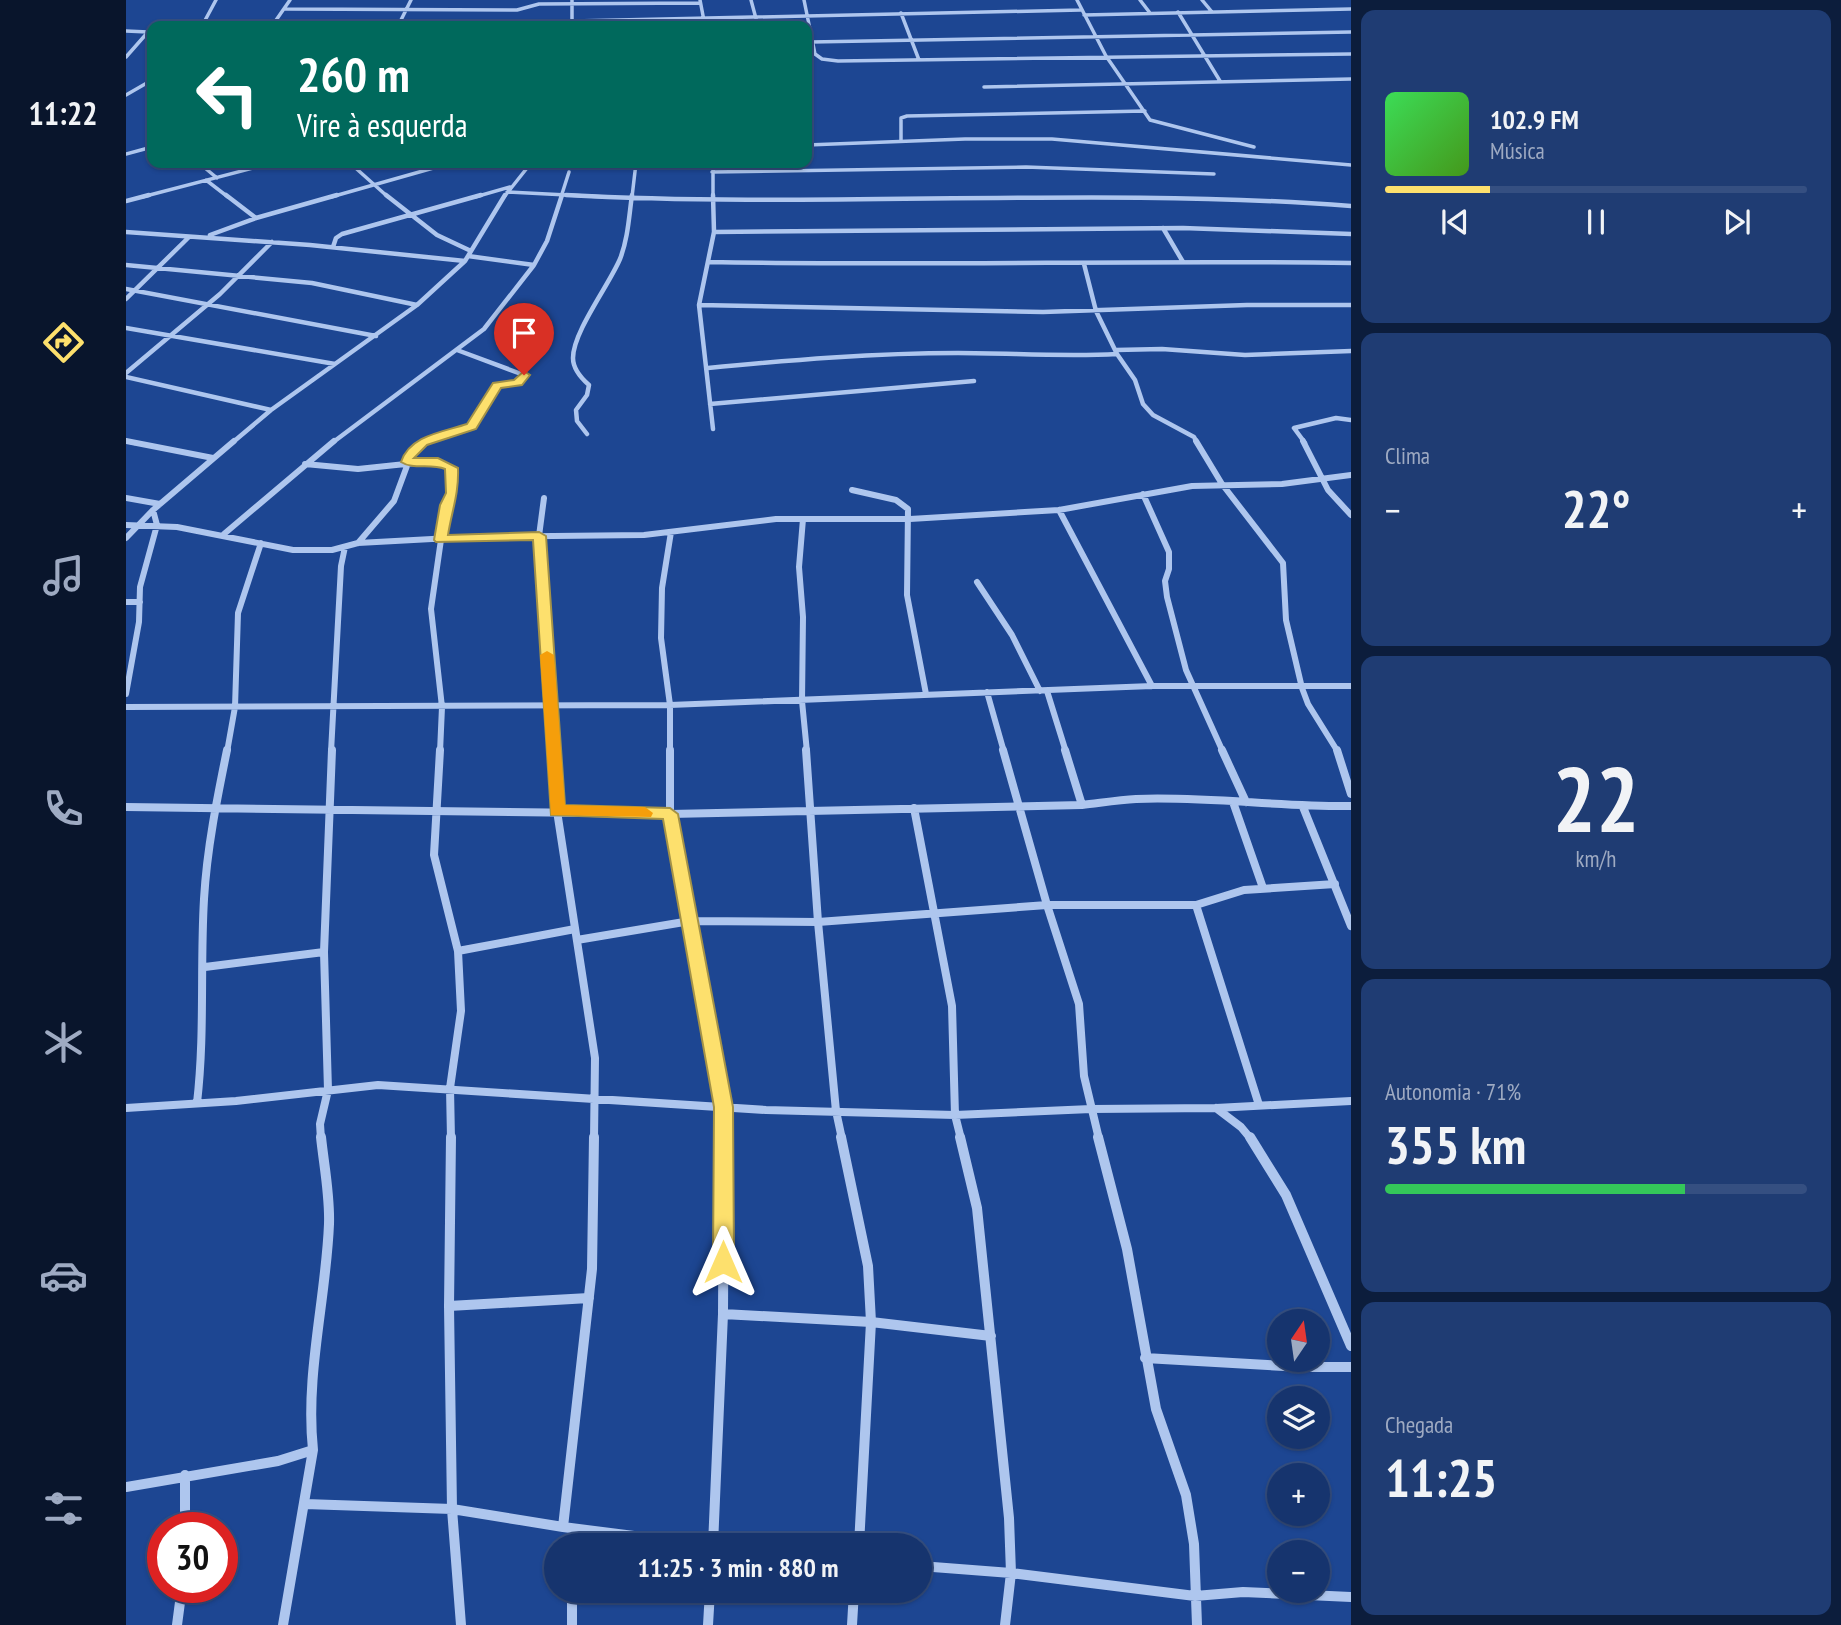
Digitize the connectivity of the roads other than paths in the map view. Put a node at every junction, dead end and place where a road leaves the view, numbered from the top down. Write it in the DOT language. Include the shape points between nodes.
graph roads {
  1 [pos="216,0"];
  2 [pos="290,0"];
  3 [pos="411,0"];
  4 [pos="751,0"];
  5 [pos="804,0"];
  6 [pos="1077,0"];
  7 [pos="1140,0"];
  8 [pos="1202,0"];
  9 [pos="1323,0"];
  10 [pos="700,1"];
  11 [pos="572,2"];
  12 [pos="285,9"];
  13 [pos="1329,9"];
  14 [pos="1351,9"];
  15 [pos="406,10"];
  16 [pos="1083,12"];
  17 [pos="1178,12"];
  18 [pos="1212,12"];
  19 [pos="901,13"];
  20 [pos="1150,13"];
  21 [pos="807,15"];
  22 [pos="755,16"];
  23 [pos="704,18"];
  24 [pos="648,20"];
  25 [pos="205,21"];
  26 [pos="276,21"];
  27 [pos="400,21"];
  28 [pos="572,21"];
  29 [pos="629,21"];
  30 [pos="704,21"];
  31 [pos="756,21"];
  32 [pos="808,21"];
  33 [pos="126,31"];
  34 [pos="147,31"];
  35 [pos="1351,32"];
  36 [pos="1191,33"];
  37 [pos="147,34"];
  38 [pos="1093,35"];
  39 [pos="911,39"];
  40 [pos="812,40"];
  41 [pos="812,46"];
  42 [pos="128,54"];
  43 [pos="1203,54"];
  44 [pos="1351,54"];
  45 [pos="1106,56"];
  46 [pos="919,60"];
  47 [pos="1351,79"];
  48 [pos="1220,80"];
  49 [pos="1124,82"];
  50 [pos="147,83"];
  51 [pos="984,87"];
  52 [pos="126,95"];
  53 [pos="1145,111"];
  54 [pos="901,141"];
  55 [pos="812,145"];
  56 [pos="1254,147"];
  57 [pos="147,148"];
  58 [pos="126,154"];
  59 [pos="1351,165"];
  60 [pos="812,167"];
  61 [pos="205,168"];
  62 [pos="254,168"];
  63 [pos="356,168"];
  64 [pos="434,168"];
  65 [pos="527,168"];
  66 [pos="635,168"];
  67 [pos="713,168"];
  68 [pos="569,172"];
  69 [pos="1214,174"];
  70 [pos="217,178"];
  71 [pos="206,180"];
  72 [pos="373,186"];
  73 [pos="509,189"];
  74 [pos="562,196"];
  75 [pos="629,199"];
  76 [pos="715,200"];
  77 [pos="126,201"];
  78 [pos="1351,206"];
  79 [pos="408,215"];
  80 [pos="256,218"];
  81 [pos="236,226"];
  82 [pos="1163,228"];
  83 [pos="126,232"];
  84 [pos="714,232"];
  85 [pos="1351,234"];
  86 [pos="189,237"];
  87 [pos="202,237"];
  88 [pos="233,238"];
  89 [pos="272,242"];
  90 [pos="333,247"];
  91 [pos="468,256"];
  92 [pos="709,262"];
  93 [pos="1183,262"];
  94 [pos="1351,263"];
  95 [pos="1083,264"];
  96 [pos="126,265"];
  97 [pos="534,265"];
  98 [pos="161,267"];
  99 [pos="243,274"];
  100 [pos="126,289"];
  101 [pos="136,291"];
  102 [pos="126,299"];
  103 [pos="211,304"];
  104 [pos="417,305"];
  105 [pos="699,305"];
  106 [pos="1351,305"];
  107 [pos="1096,311"];
  108 [pos="126,328"];
  109 [pos="169,336"];
  110 [pos="376,336"];
  111 [pos="457,350"];
  112 [pos="1351,351"];
  113 [pos="1117,352"];
  114 [pos="335,364"];
  115 [pos="708,368"];
  116 [pos="126,375"];
  117 [pos="974,382"];
  118 [pos="710,404"];
  119 [pos="271,410"];
  120 [pos="1351,420"];
  121 [pos="713,429"];
  122 [pos="587,434"];
  123 [pos="126,441"];
  124 [pos="213,457"];
  125 [pos="407,462"];
  126 [pos="305,464"];
  127 [pos="1351,475"];
  128 [pos="1320,479"];
  129 [pos="1222,484"];
  130 [pos="852,490"];
  131 [pos="1143,494"];
  132 [pos="126,498"];
  133 [pos="544,498"];
  134 [pos="160,504"];
  135 [pos="153,510"];
  136 [pos="1059,510"];
  137 [pos="1351,515"];
  138 [pos="803,519"];
  139 [pos="910,519"];
  140 [pos="126,525"];
  141 [pos="138,525"];
  142 [pos="157,525"];
  143 [pos="670,532"];
  144 [pos="224,534"];
  145 [pos="539,536"];
  146 [pos="126,538"];
  147 [pos="440,540"];
  148 [pos="261,543"];
  149 [pos="358,543"];
  150 [pos="345,547"];
  151 [pos="977,582"];
  152 [pos="126,602"];
  153 [pos="141,602"];
  154 [pos="1152,686"];
  155 [pos="1351,686"];
  156 [pos="1195,688"];
  157 [pos="1302,688"];
  158 [pos="1044,691"];
  159 [pos="987,692"];
  160 [pos="126,694"];
  161 [pos="926,694"];
  162 [pos="802,701"];
  163 [pos="550,704"];
  164 [pos="670,705"];
  165 [pos="126,707"];
  166 [pos="235,707"];
  167 [pos="335,707"];
  168 [pos="442,707"];
  169 [pos="1351,794"];
  170 [pos="1233,802"];
  171 [pos="1246,802"];
  172 [pos="1082,805"];
  173 [pos="1351,806"];
  174 [pos="126,807"];
  175 [pos="214,807"];
  176 [pos="1019,807"];
  177 [pos="1303,807"];
  178 [pos="914,808"];
  179 [pos="328,809"];
  180 [pos="435,810"];
  181 [pos="813,810"];
  182 [pos="557,811"];
  183 [pos="670,814"];
  184 [pos="1335,884"];
  185 [pos="1263,888"];
  186 [pos="1048,905"];
  187 [pos="1196,905"];
  188 [pos="935,915"];
  189 [pos="690,920"];
  190 [pos="818,922"];
  191 [pos="1351,926"];
  192 [pos="575,929"];
  193 [pos="577,940"];
  194 [pos="458,951"];
  195 [pos="324,952"];
  196 [pos="205,967"];
  197 [pos="450,1088"];
  198 [pos="328,1090"];
  199 [pos="596,1099"];
  200 [pos="1351,1101"];
  201 [pos="197,1103"];
  202 [pos="1259,1105"];
  203 [pos="723,1107"];
  204 [pos="126,1108"];
  205 [pos="1216,1108"];
  206 [pos="1091,1109"];
  207 [pos="836,1111"];
  208 [pos="956,1115"];
  209 [pos="589,1297"];
  210 [pos="449,1306"];
  211 [pos="723,1314"];
  212 [pos="871,1322"];
  213 [pos="991,1336"];
  214 [pos="1351,1346"];
  215 [pos="1145,1358"];
  216 [pos="1351,1367"];
  217 [pos="313,1450"];
  218 [pos="185,1475"];
  219 [pos="126,1487"];
  220 [pos="305,1504"];
  221 [pos="452,1509"];
  222 [pos="185,1512"];
  223 [pos="568,1528"];
  224 [pos="569,1533"];
  225 [pos="608,1533"];
  226 [pos="714,1533"];
  227 [pos="860,1533"];
  228 [pos="932,1567"];
  229 [pos="1011,1573"];
  230 [pos="1195,1596"];
  231 [pos="1351,1597"];
  232 [pos="180,1603"];
  233 [pos="572,1603"];
  234 [pos="709,1603"];
  235 [pos="853,1603"];
  236 [pos="177,1625"];
  237 [pos="284,1625"];
  238 [pos="461,1625"];
  239 [pos="572,1625"];
  240 [pos="708,1625"];
  241 [pos="852,1625"];
  242 [pos="1006,1625"];
  243 [pos="1197,1625"];
  1 -- 25 [label="street"];
  2 -- 12 [label="street"];
  3 -- 15 [label="street"];
  4 -- 22 [label="street"];
  5 -- 21 [label="street"];
  6 -- 16 [label="street"];
  7 -- 20 [label="street"];
  8 -- 18 [label="street"];
  9 -- 13 [label="street"];
  10 -- 11 [label="street"];
  10 -- 23 [label="street"];
  11 -- 15 [label="street" via="517,10"];
  11 -- 28 [label="street"];
  12 -- 15 [label="street"];
  12 -- 26 [label="street"];
  13 -- 14 [label="street"];
  13 -- 18 [label="street"];
  15 -- 27 [label="street"];
  16 -- 19 [label="street"];
  16 -- 20 [label="street"];
  16 -- 38 [label="street"];
  17 -- 18 [label="street"];
  17 -- 20 [label="street"];
  17 -- 36 [label="street"];
  19 -- 21 [label="street"];
  19 -- 39 [label="street"];
  21 -- 22 [label="street"];
  21 -- 32 [label="street"];
  22 -- 23 [label="street"];
  22 -- 31 [label="street"];
  23 -- 24 [label="street"];
  23 -- 30 [label="street"];
  24 -- 29 [label="street"];
  33 -- 34 [label="street"];
  35 -- 36 [label="street"];
  36 -- 38 [label="street"];
  36 -- 43 [label="street"];
  37 -- 42 [label="street"];
  38 -- 39 [label="street"];
  38 -- 45 [label="street"];
  39 -- 40 [label="street"];
  39 -- 46 [label="street"];
  41 -- 46 [label="street" via="822,59"];
  43 -- 44 [label="street"];
  43 -- 45 [label="street"];
  43 -- 48 [label="street"];
  45 -- 46 [label="street"];
  45 -- 49 [label="street"];
  47 -- 48 [label="street"];
  48 -- 49 [label="street"];
  49 -- 51 [label="street"];
  49 -- 53 [label="street"];
  50 -- 52 [label="street"];
  53 -- 54 [label="street" via="907,116 901,118"];
  53 -- 56 [label="street" via="1150,120"];
  54 -- 55 [label="street"];
  54 -- 59 [label="street" via="1052,139"];
  57 -- 58 [label="street"];
  60 -- 69 [label="street" via="1141,168"];
  61 -- 70 [label="street"];
  62 -- 70 [label="street"];
  63 -- 72 [label="street"];
  64 -- 72 [label="street"];
  65 -- 73 [label="street"];
  66 -- 75 [label="street"];
  67 -- 76 [label="street"];
  68 -- 74 [label="street"];
  70 -- 71 [label="street"];
  71 -- 77 [label="street"];
  71 -- 80 [label="street"];
  72 -- 79 [label="street"];
  72 -- 80 [label="street"];
  73 -- 74 [label="street"];
  73 -- 79 [label="street"];
  73 -- 91 [label="street"];
  74 -- 75 [label="street"];
  74 -- 97 [label="street"];
  75 -- 76 [label="street"];
  75 -- 122 [label="street" via="627,236 620,259 575,344 573,360 589,385 576,410 577,421"];
  76 -- 78 [label="street" via="1054,196"];
  76 -- 84 [label="street"];
  79 -- 90 [label="street" via="338,236"];
  79 -- 91 [label="street"];
  80 -- 81 [label="street"];
  81 -- 87 [label="street"];
  81 -- 88 [label="street"];
  82 -- 84 [label="street"];
  82 -- 85 [label="street"];
  82 -- 93 [label="street"];
  83 -- 86 [label="street"];
  84 -- 92 [label="street"];
  86 -- 87 [label="street"];
  86 -- 98 [label="street"];
  87 -- 88 [label="street"];
  88 -- 89 [label="street"];
  89 -- 90 [label="street"];
  89 -- 99 [label="street"];
  90 -- 91 [label="street"];
  91 -- 97 [label="street"];
  91 -- 104 [label="street"];
  92 -- 95 [label="street"];
  92 -- 105 [label="street"];
  93 -- 94 [label="street"];
  93 -- 95 [label="street"];
  95 -- 107 [label="street"];
  96 -- 98 [label="street"];
  97 -- 111 [label="street" via="484,329"];
  98 -- 99 [label="street"];
  98 -- 101 [label="street"];
  99 -- 103 [label="street"];
  99 -- 104 [label="street" via="356,290"];
  100 -- 101 [label="street"];
  101 -- 102 [label="street"];
  101 -- 103 [label="street"];
  103 -- 109 [label="street"];
  103 -- 110 [label="street"];
  104 -- 110 [label="street"];
  105 -- 107 [label="street"];
  105 -- 115 [label="street"];
  106 -- 107 [label="street"];
  107 -- 113 [label="street"];
  108 -- 109 [label="street"];
  109 -- 114 [label="street"];
  109 -- 116 [label="street"];
  110 -- 114 [label="street"];
  111 -- 125 [label="street" via="524,375 518,383 497,386 472,426 423,442"];
  111 -- 126 [label="street"];
  112 -- 113 [label="street" via="1245,355 1162,349"];
  113 -- 115 [label="street" via="1070,357 843,355"];
  113 -- 129 [label="street" via="1135,380 1143,404 1161,420 1194,437"];
  114 -- 119 [label="street"];
  115 -- 118 [label="street"];
  116 -- 119 [label="street"];
  117 -- 118 [label="street"];
  118 -- 121 [label="street"];
  119 -- 124 [label="street"];
  120 -- 128 [label="street" via="1336,418 1294,428 1306,443"];
  123 -- 124 [label="street"];
  124 -- 134 [label="street"];
  125 -- 126 [label="street" via="363,470"];
  125 -- 147 [label="street" via="438,462 452,468 452,493"];
  125 -- 149 [label="street" via="394,501"];
  126 -- 144 [label="street"];
  127 -- 128 [label="street"];
  128 -- 129 [label="street"];
  128 -- 137 [label="street"];
  129 -- 131 [label="street"];
  129 -- 157 [label="street" via="1283,563 1286,620"];
  130 -- 139 [label="street" via="896,500 908,509"];
  131 -- 136 [label="street"];
  131 -- 156 [label="street" via="1169,552 1167,597"];
  132 -- 134 [label="street"];
  133 -- 145 [label="street"];
  134 -- 135 [label="street"];
  135 -- 141 [label="street"];
  135 -- 142 [label="street"];
  136 -- 139 [label="street"];
  136 -- 154 [label="street"];
  138 -- 139 [label="street"];
  138 -- 143 [label="street"];
  138 -- 162 [label="street" via="799,567"];
  139 -- 161 [label="street" via="907,595"];
  140 -- 141 [label="street"];
  141 -- 142 [label="street"];
  141 -- 146 [label="street"];
  142 -- 144 [label="street"];
  142 -- 153 [label="street" via="140,587"];
  143 -- 145 [label="street"];
  143 -- 164 [label="street" via="661,638"];
  144 -- 148 [label="street"];
  145 -- 147 [label="street"];
  145 -- 163 [label="street"];
  147 -- 149 [label="street"];
  147 -- 168 [label="street" via="432,609"];
  148 -- 150 [label="street" via="293,550"];
  148 -- 166 [label="street" via="238,613"];
  149 -- 150 [label="street"];
  150 -- 167 [label="street"];
  151 -- 158 [label="street"];
  152 -- 153 [label="street"];
  153 -- 160 [label="street"];
  154 -- 156 [label="street"];
  154 -- 158 [label="street"];
  155 -- 157 [label="street"];
  156 -- 157 [label="street"];
  156 -- 171 [label="street"];
  157 -- 169 [label="street" via="1339,753"];
  158 -- 159 [label="street"];
  158 -- 172 [label="street"];
  159 -- 161 [label="street"];
  159 -- 176 [label="street"];
  161 -- 162 [label="street"];
  162 -- 164 [label="street"];
  162 -- 181 [label="street"];
  163 -- 164 [label="street"];
  163 -- 168 [label="street"];
  163 -- 182 [label="street"];
  164 -- 183 [label="street"];
  165 -- 166 [label="street"];
  166 -- 167 [label="street"];
  166 -- 175 [label="street"];
  167 -- 168 [label="street"];
  167 -- 179 [label="street"];
  168 -- 180 [label="street"];
  170 -- 171 [label="street"];
  170 -- 172 [label="street" via="1136,799"];
  170 -- 185 [label="street"];
  171 -- 177 [label="street"];
  172 -- 176 [label="street"];
  173 -- 177 [label="street"];
  174 -- 175 [label="street"];
  175 -- 179 [label="street"];
  175 -- 196 [label="street" via="204,901"];
  176 -- 178 [label="street"];
  176 -- 186 [label="street"];
  177 -- 184 [label="street"];
  178 -- 181 [label="street"];
  178 -- 188 [label="street"];
  179 -- 180 [label="street"];
  179 -- 195 [label="street"];
  180 -- 182 [label="street"];
  180 -- 194 [label="street" via="434,855"];
  181 -- 183 [label="street"];
  181 -- 190 [label="street"];
  182 -- 183 [label="street"];
  182 -- 192 [label="street"];
  183 -- 189 [label="street"];
  184 -- 185 [label="street"];
  184 -- 191 [label="street"];
  185 -- 187 [label="street"];
  186 -- 187 [label="street"];
  186 -- 188 [label="street"];
  186 -- 206 [label="street" via="1079,1004"];
  187 -- 202 [label="street"];
  188 -- 190 [label="street"];
  188 -- 208 [label="street" via="951,1006"];
  189 -- 190 [label="street"];
  189 -- 193 [label="street"];
  189 -- 203 [label="street"];
  190 -- 207 [label="street"];
  192 -- 193 [label="street"];
  192 -- 194 [label="street"];
  193 -- 199 [label="street"];
  194 -- 197 [label="street" via="461,1012"];
  195 -- 196 [label="street"];
  195 -- 198 [label="street"];
  196 -- 201 [label="street"];
  197 -- 198 [label="street" via="378,1085"];
  197 -- 199 [label="street"];
  197 -- 210 [label="street"];
  198 -- 201 [label="street"];
  198 -- 217 [label="street" via="320,1124 329,1222 315,1364"];
  199 -- 203 [label="street"];
  199 -- 209 [label="street"];
  200 -- 202 [label="street"];
  201 -- 204 [label="street"];
  202 -- 205 [label="street"];
  203 -- 207 [label="street"];
  203 -- 211 [label="street"];
  205 -- 206 [label="street"];
  205 -- 214 [label="street" via="1241,1127 1286,1195"];
  206 -- 208 [label="street"];
  206 -- 215 [label="street" via="1127,1249"];
  207 -- 208 [label="street"];
  207 -- 212 [label="street" via="868,1266"];
  208 -- 213 [label="street" via="977,1208"];
  209 -- 210 [label="street"];
  209 -- 223 [label="street"];
  210 -- 221 [label="street"];
  211 -- 212 [label="street"];
  211 -- 226 [label="street"];
  212 -- 213 [label="street"];
  212 -- 227 [label="street"];
  213 -- 229 [label="street"];
  215 -- 216 [label="street"];
  215 -- 230 [label="street" via="1156,1409 1186,1495 1194,1544"];
  217 -- 218 [label="street" via="278,1461"];
  217 -- 220 [label="street"];
  218 -- 219 [label="street"];
  218 -- 222 [label="street"];
  220 -- 221 [label="street"];
  220 -- 237 [label="street"];
  221 -- 223 [label="street"];
  221 -- 238 [label="street"];
  223 -- 224 [label="street"];
  223 -- 225 [label="street"];
  228 -- 229 [label="street"];
  229 -- 230 [label="street"];
  229 -- 242 [label="street"];
  230 -- 231 [label="street" via="1243,1592"];
  230 -- 243 [label="street"];
  232 -- 236 [label="street"];
  233 -- 239 [label="street"];
  234 -- 240 [label="street"];
  235 -- 241 [label="street"];
}
